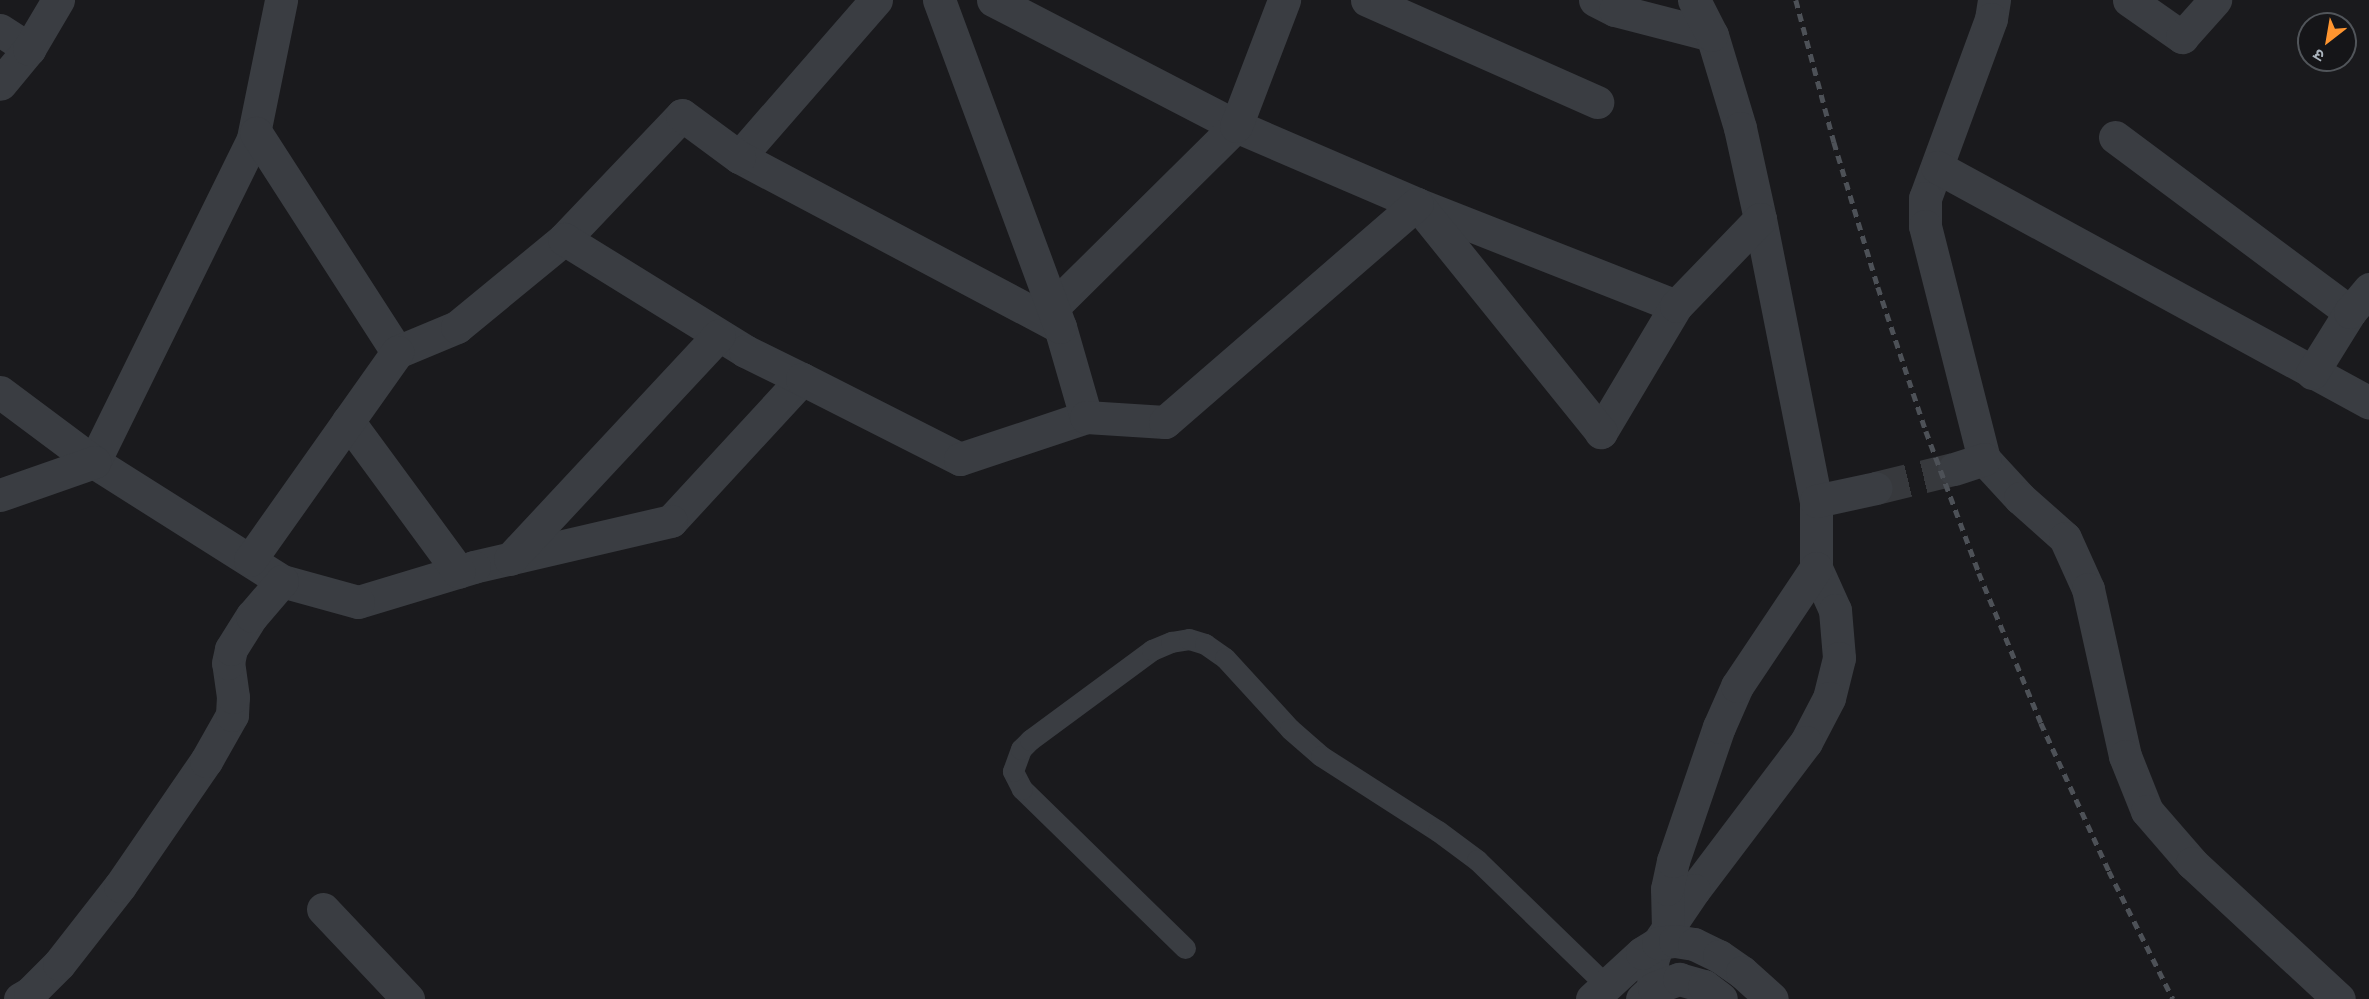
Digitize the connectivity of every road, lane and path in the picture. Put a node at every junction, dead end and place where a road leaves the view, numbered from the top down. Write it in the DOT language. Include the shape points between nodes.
graph roads {
  1 [pos="58,0"];
  2 [pos="281,0"];
  3 [pos="876,0"];
  4 [pos="939,0"];
  5 [pos="993,0"];
  6 [pos="1284,0"];
  7 [pos="1367,0"];
  8 [pos="1595,0"];
  9 [pos="1694,0"];
  10 [pos="1994,0"];
  11 [pos="2129,0"];
  12 [pos="2215,0"];
  13 [pos="0,30"];
  14 [pos="1712,34"];
  15 [pos="29,49"];
  16 [pos="0,84"];
  17 [pos="1597,102"];
  18 [pos="1236,126"];
  19 [pos="2115,137"];
  20 [pos="252,143"];
  21 [pos="739,157"];
  22 [pos="1937,167"];
  23 [pos="1417,204"];
  24 [pos="1760,219"];
  25 [pos="564,239"];
  26 [pos="2360,301"];
  27 [pos="1676,306"];
  28 [pos="1056,317"];
  29 [pos="719,335"];
  30 [pos="398,352"];
  31 [pos="2312,373"];
  32 [pos="802,379"];
  33 [pos="0,392"];
  34 [pos="2369,403"];
  35 [pos="1086,417"];
  36 [pos="348,422"];
  37 [pos="94,462"];
  38 [pos="1876,488"];
  39 [pos="0,495"];
  40 [pos="1816,501"];
  41 [pos="510,559"];
  42 [pos="250,560"];
  43 [pos="1816,568"];
  44 [pos="459,572"];
  45 [pos="282,581"];
  46 [pos="323,909"];
  47 [pos="1663,936"];
  48 [pos="1185,948"];
  49 [pos="1600,992"];
  50 [pos="1648,994"];
  51 [pos="20,999"];
  52 [pos="408,999"];
  53 [pos="1721,999"];
  54 [pos="1772,999"];
  55 [pos="2340,999"];
  1 -- 15 [label="street"];
  2 -- 20 [label="street"];
  3 -- 21 [label="street"];
  4 -- 28 [label="street"];
  5 -- 18 [label="street"];
  6 -- 18 [label="street"];
  7 -- 17 [label="street"];
  8 -- 14 [label="street" via="1615,10"];
  9 -- 14 [label="street"];
  10 -- 22 [label="street" via="1991,19"];
  11 -- 12 [label="street" via="2182,37"];
  13 -- 15 [label="street"];
  14 -- 24 [label="street" via="1740,128"];
  15 -- 16 [label="street"];
  18 -- 23 [label="street"];
  18 -- 28 [label="street"];
  19 -- 26 [label="street"];
  20 -- 30 [label="street" via="256,133"];
  20 -- 37 [label="street"];
  21 -- 25 [label="street" via="682,115"];
  21 -- 28 [label="street"];
  22 -- 31 [label="street"];
  22 -- 55 [label="street" via="1925,198 1925,226 1969,464 2020,498 2065,538 2088,589 2125,756 2147,811 2192,863"];
  23 -- 27 [label="street"];
  23 -- 27 [label="street" via="1600,432"];
  23 -- 35 [label="street" via="1164,422"];
  24 -- 27 [label="street"];
  24 -- 40 [label="street"];
  25 -- 29 [label="street"];
  25 -- 30 [label="street" via="457,327"];
  26 -- 31 [label="street"];
  28 -- 35 [label="street"];
  29 -- 32 [label="street"];
  29 -- 41 [label="street"];
  30 -- 36 [label="street"];
  31 -- 34 [label="street"];
  32 -- 35 [label="street" via="960,459"];
  32 -- 41 [label="street" via="671,521"];
  33 -- 37 [label="street"];
  36 -- 42 [label="street"];
  36 -- 44 [label="street"];
  37 -- 39 [label="street"];
  37 -- 42 [label="street"];
  38 -- 40 [label="street"];
  40 -- 43 [label="street"];
  41 -- 44 [label="street"];
  42 -- 45 [label="street"];
  43 -- 47 [label="street" via="1737,686 1719,727 1673,861"];
  43 -- 47 [label="street" via="1835,610 1839,658 1829,698 1806,742"];
  44 -- 45 [label="street" via="358,602"];
  45 -- 51 [label="street" via="231,649 228,663 232,715 218,743 120,886 59,964"];
  46 -- 52 [label="street"];
  47 -- 49 [label="street"];
  47 -- 50 [label="street" via="1652,962"];
  47 -- 54 [label="street" via="1719,956"];
  48 -- 49 [label="lane" via="1022,789 1013,771 1021,749 1030,740 1152,650 1189,639 1205,644 1225,658 1290,729 1321,756 1477,860"];
  50 -- 53 [label="street" via="1679,979 1704,986"];
}
